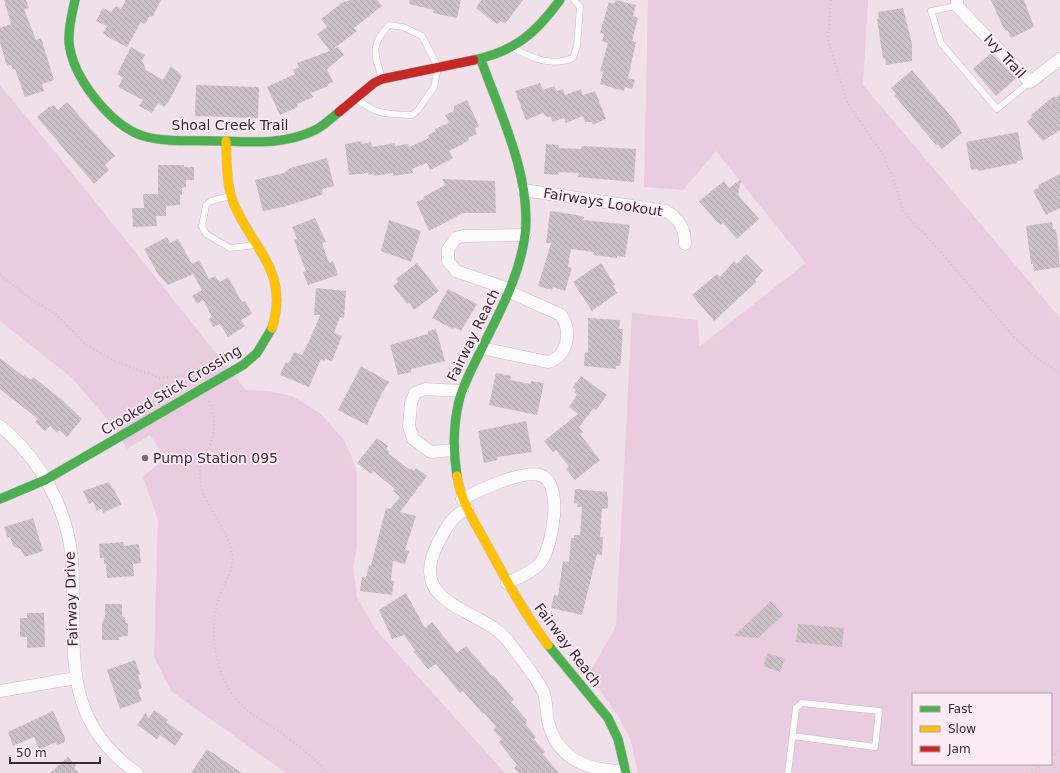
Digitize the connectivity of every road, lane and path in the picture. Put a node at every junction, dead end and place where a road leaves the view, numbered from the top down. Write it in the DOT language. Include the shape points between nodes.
graph roads {
  1 [pos="75,0"];
  2 [pos="560,0"];
  3 [pos="574,0"];
  4 [pos="831,0"];
  5 [pos="957,3"];
  6 [pos="512,47"];
  7 [pos="1060,59"];
  8 [pos="481,60"];
  9 [pos="438,68"];
  10 [pos="382,79"];
  11 [pos="1030,82"];
  12 [pos="355,98"];
  13 [pos="226,141"];
  14 [pos="523,190"];
  15 [pos="232,196"];
  16 [pos="525,235"];
  17 [pos="685,244"];
  18 [pos="258,245"];
  19 [pos="0,275"];
  20 [pos="510,291"];
  21 [pos="481,348"];
  22 [pos="1060,373"];
  23 [pos="202,389"];
  24 [pos="462,391"];
  25 [pos="0,426"];
  26 [pos="454,450"];
  27 [pos="45,480"];
  28 [pos="0,499"];
  29 [pos="465,504"];
  30 [pos="507,583"];
  31 [pos="76,678"];
  32 [pos="0,691"];
  33 [pos="793,736"];
  34 [pos="1060,750"];
  35 [pos="1052,756"];
  36 [pos="1042,765"];
  37 [pos="625,772"];
  38 [pos="137,773"];
  39 [pos="328,773"];
  40 [pos="788,773"];
  41 [pos="1032,773"];
  1 -- 13 [label="street, Shoal Creek Trail" via="69,41 74,64 90,90 112,116 123,126 145,137"];
  2 -- 6 [label="street, Shoal Creek Trail" via="542,24"];
  3 -- 6 [label="lane" via="580,7 577,46 573,58 566,61 537,60"];
  4 -- 22 [label="path" via="828,40 847,102 884,155 902,210 1014,337 1037,358"];
  5 -- 11 [label="street, Ivy Trail"];
  5 -- 11 [label="lane" via="931,11 941,43 998,108"];
  6 -- 8 [label="street, Shoal Creek Trail"];
  7 -- 11 [label="street, Ivy Trail"];
  8 -- 9 [label="street, Shoal Creek Trail"];
  8 -- 14 [label="street, Fairway Reach" via="518,163"];
  9 -- 10 [label="street, Shoal Creek Trail"];
  9 -- 10 [label="lane" via="422,36 403,27 389,25 379,36 374,52"];
  9 -- 12 [label="lane" via="434,87 412,115 382,114 371,110"];
  10 -- 12 [label="street, Shoal Creek Trail" via="374,82"];
  12 -- 13 [label="street, Shoal Creek Trail" via="328,121 302,137 280,141"];
  13 -- 15 [label="street, Crooked Stick Crossing" via="228,184"];
  14 -- 16 [label="street, Fairway Reach"];
  14 -- 17 [label="street, Fairways Lookout" via="666,211 681,224"];
  15 -- 18 [label="street, Crooked Stick Crossing"];
  15 -- 18 [label="lane" via="210,201 206,205 202,226 206,234 230,248"];
  16 -- 20 [label="street, Fairway Reach" via="519,268"];
  16 -- 20 [label="street" via="463,236 456,238 448,249 448,262 456,271"];
  18 -- 23 [label="street, Crooked Stick Crossing" via="277,290 278,307 275,322 269,337 252,359"];
  19 -- 23 [label="path" via="35,302 56,314 86,345 112,360 160,378 190,377 197,381"];
  20 -- 21 [label="street, Fairway Reach"];
  20 -- 21 [label="street" via="561,315 567,329 562,354 548,362"];
  21 -- 24 [label="street, Fairway Reach" via="467,374"];
  23 -- 27 [label="street, Crooked Stick Crossing"];
  23 -- 39 [label="path" via="209,400 214,428 200,468 201,487 231,551 233,563 218,600 213,623 216,653 224,680 246,710 283,735"];
  24 -- 26 [label="street, Fairway Reach" via="454,423"];
  24 -- 26 [label="street" via="425,389 415,393 411,403 409,426 413,439 431,452"];
  25 -- 27 [label="street, Fairway Drive" via="25,449"];
  26 -- 29 [label="street, Fairway Reach"];
  27 -- 28 [label="street, Crooked Stick Crossing"];
  27 -- 31 [label="street, Fairway Drive" via="64,518 72,561"];
  29 -- 30 [label="street, Fairway Reach"];
  29 -- 30 [label="street" via="493,484 535,474 550,482 554,496 548,551 536,566"];
  29 -- 37 [label="street" via="448,523 432,557 431,578 437,592 446,601 501,632 543,691 552,733 565,752 593,768"];
  30 -- 37 [label="street, Fairway Reach" via="536,628 612,726 621,748"];
  31 -- 32 [label="street"];
  31 -- 38 [label="street, Fairway Drive" via="80,701 96,732 120,761"];
  33 -- 33 [label="lane" via="875,747 879,711 802,703 796,708"];
  33 -- 40 [label="lane"];
  34 -- 35 [label="path"];
  36 -- 41 [label="path"];
}
